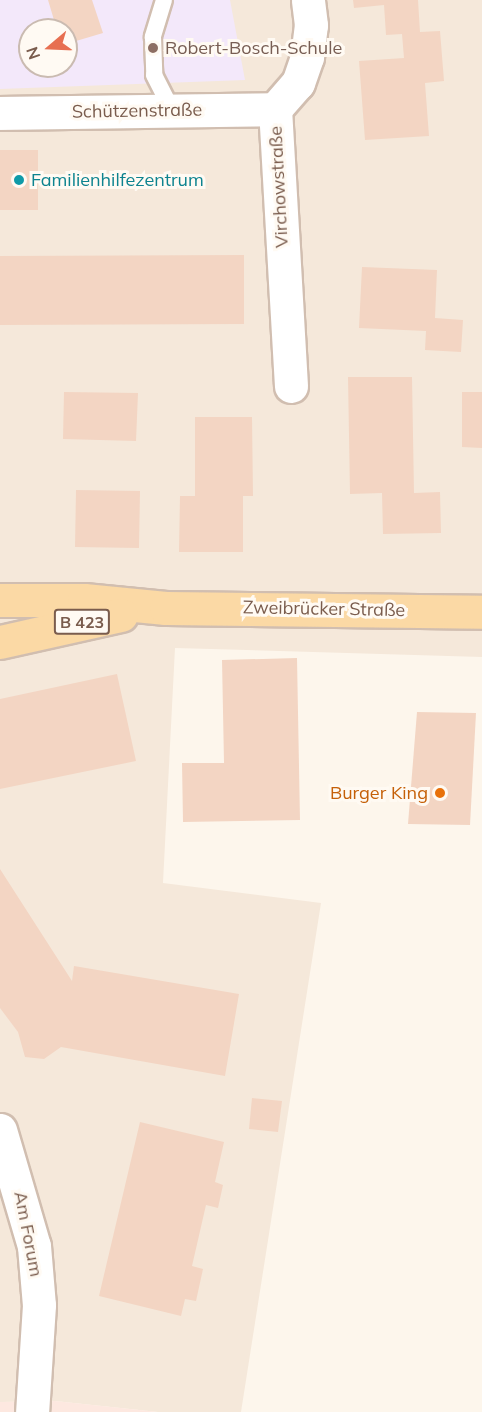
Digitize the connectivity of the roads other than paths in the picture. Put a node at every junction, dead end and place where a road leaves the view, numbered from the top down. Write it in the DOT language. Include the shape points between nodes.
graph roads {
  1 [pos="164,0"];
  2 [pos="308,0"];
  3 [pos="275,109"];
  4 [pos="172,110"];
  5 [pos="0,113"];
  6 [pos="291,386"];
  7 [pos="0,600"];
  8 [pos="166,608"];
  9 [pos="482,612"];
  10 [pos="0,642"];
  11 [pos="0,1130"];
  12 [pos="32,1412"];
  1 -- 4 [label="lane" via="153,37 154,75"];
  2 -- 3 [label="street, Virchowstraße" via="311,25 307,57 298,83"];
  3 -- 4 [label="street, Schützenstraße"];
  3 -- 6 [label="street, Virchowstraße"];
  4 -- 5 [label="street, Schützenstraße"];
  7 -- 8 [label="main road, Zweibrücker Straße / B 423" via="84,600"];
  8 -- 9 [label="main road, Zweibrücker Straße / B 423"];
  8 -- 10 [label="main road, Zweibrücker Straße / B 423"];
  11 -- 12 [label="street, Am Forum" via="34,1246 39,1305"];
}
